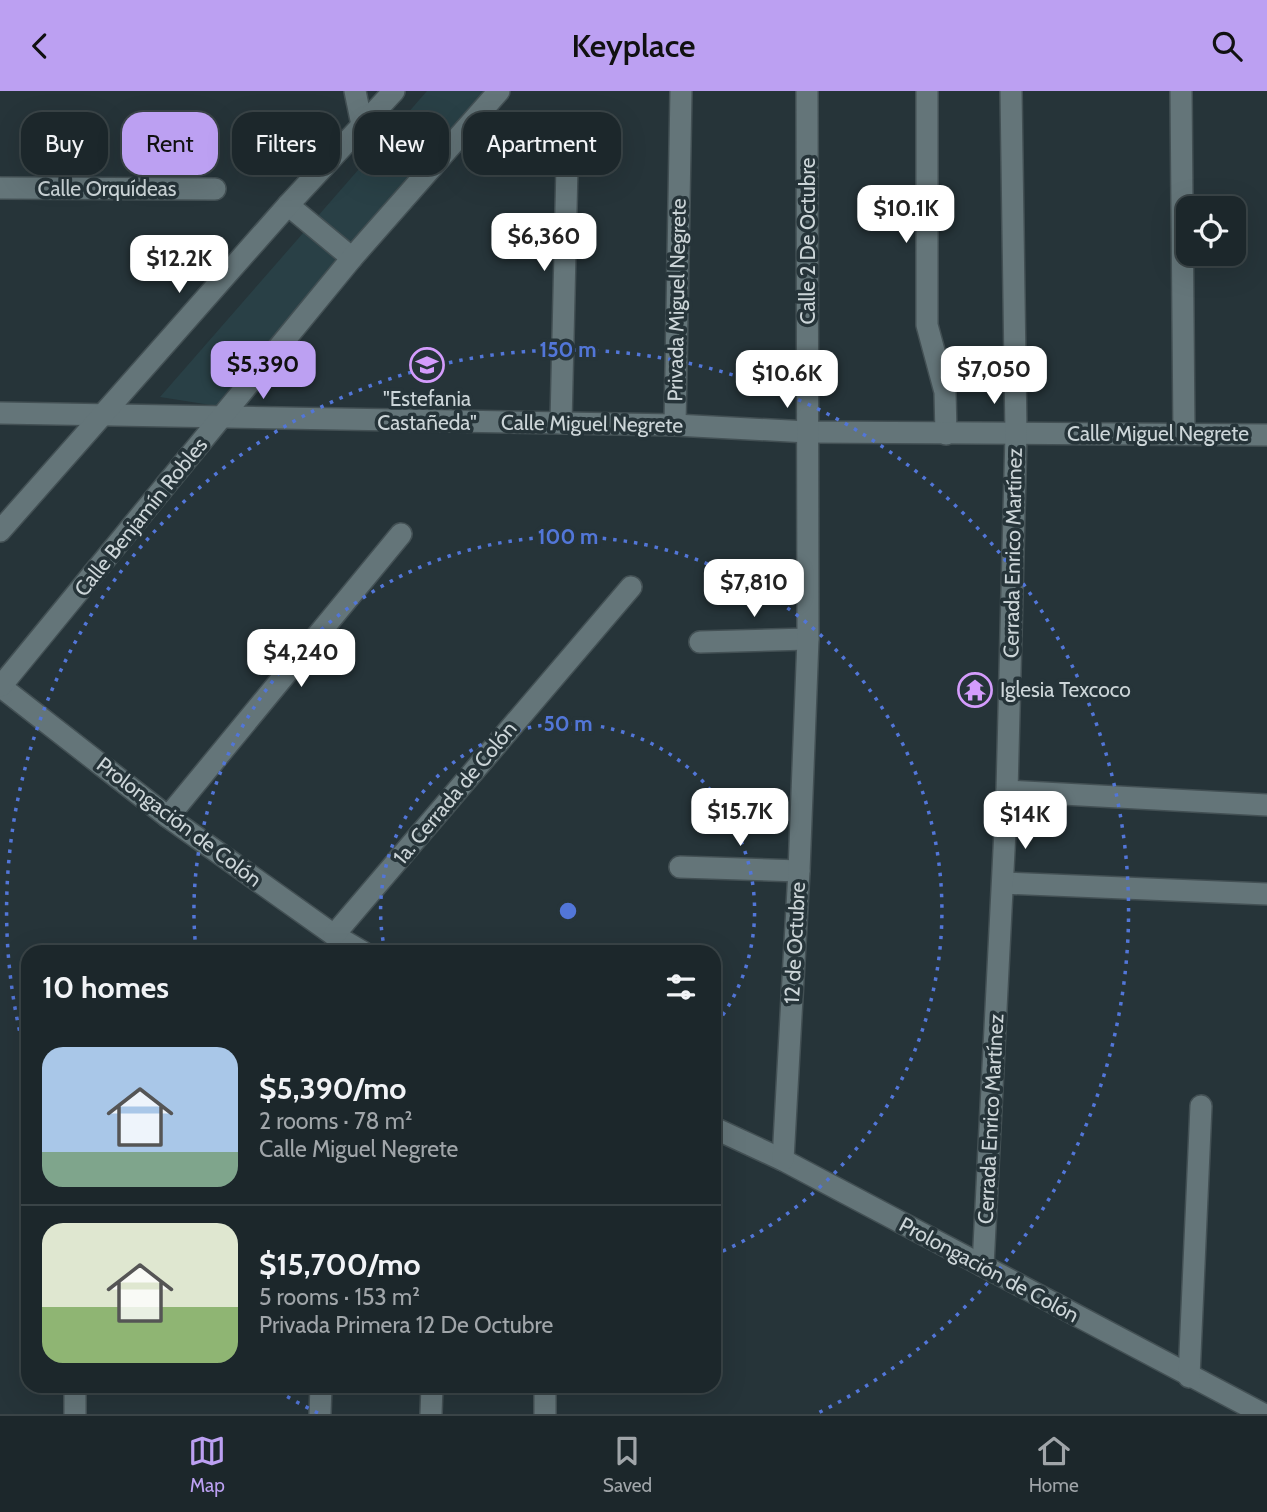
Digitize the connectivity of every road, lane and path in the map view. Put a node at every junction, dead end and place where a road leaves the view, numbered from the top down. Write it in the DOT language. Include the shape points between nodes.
graph roads {
  1 [pos="355,91"];
  2 [pos="394,91"];
  3 [pos="499,91"];
  4 [pos="681,91"];
  5 [pos="807,91"];
  6 [pos="927,91"];
  7 [pos="1011,91"];
  8 [pos="1181,91"];
  9 [pos="359,112"];
  10 [pos="374,112"];
  11 [pos="354,134"];
  12 [pos="567,175"];
  13 [pos="0,188"];
  14 [pos="215,189"];
  15 [pos="288,205"];
  16 [pos="352,258"];
  17 [pos="0,413"];
  18 [pos="100,415"];
  19 [pos="224,416"];
  20 [pos="561,423"];
  21 [pos="675,425"];
  22 [pos="808,432"];
  23 [pos="946,434"];
  24 [pos="1016,434"];
  25 [pos="1184,434"];
  26 [pos="1267,435"];
  27 [pos="0,531"];
  28 [pos="401,534"];
  29 [pos="631,587"];
  30 [pos="808,639"];
  31 [pos="700,642"];
  32 [pos="1,686"];
  33 [pos="1007,791"];
  34 [pos="1267,805"];
  35 [pos="168,817"];
  36 [pos="680,867"];
  37 [pos="799,871"];
  38 [pos="1003,883"];
  39 [pos="1267,894"];
  40 [pos="334,935"];
  41 [pos="351,945"];
  42 [pos="1201,1106"];
  43 [pos="721,1131"];
  44 [pos="783,1160"];
  45 [pos="983,1266"];
  46 [pos="1189,1377"];
  47 [pos="75,1393"];
  48 [pos="321,1393"];
  49 [pos="432,1393"];
  50 [pos="545,1393"];
  51 [pos="75,1414"];
  52 [pos="320,1414"];
  53 [pos="431,1414"];
  54 [pos="545,1414"];
  55 [pos="1263,1414"];
  1 -- 9 [label="street"];
  2 -- 10 [label="street"];
  3 -- 16 [label="street, Calle Benjamín Robles"];
  4 -- 21 [label="street, Privada Miguel Negrete"];
  5 -- 22 [label="street, Calle 2 De Octubre"];
  6 -- 23 [label="street" via="927,325 945,392"];
  7 -- 24 [label="street, Cerrada Enrico Martínez"];
  8 -- 25 [label="street"];
  11 -- 15 [label="street"];
  12 -- 20 [label="street"];
  13 -- 14 [label="street, Calle Orquídeas"];
  15 -- 16 [label="street"];
  15 -- 18 [label="street"];
  16 -- 19 [label="street, Calle Benjamín Robles"];
  17 -- 18 [label="street, Calle Miguel Negrete"];
  18 -- 19 [label="street, Calle Miguel Negrete"];
  18 -- 27 [label="street"];
  19 -- 20 [label="street, Calle Miguel Negrete"];
  19 -- 32 [label="street, Calle Benjamín Robles"];
  20 -- 21 [label="street, Calle Miguel Negrete"];
  21 -- 22 [label="street, Calle Miguel Negrete"];
  22 -- 23 [label="street, Calle Miguel Negrete"];
  22 -- 30 [label="street, 12 de Octubre"];
  23 -- 24 [label="street, Calle Miguel Negrete"];
  24 -- 25 [label="street, Calle Miguel Negrete"];
  24 -- 33 [label="street, Cerrada Enrico Martínez"];
  25 -- 26 [label="street, Calle Miguel Negrete"];
  28 -- 35 [label="street"];
  29 -- 40 [label="street, 1a. Cerrada de Colón"];
  30 -- 31 [label="street"];
  30 -- 37 [label="street, 12 de Octubre"];
  32 -- 35 [label="street, Prolongación de Colón"];
  33 -- 34 [label="street"];
  33 -- 38 [label="street, Cerrada Enrico Martínez"];
  35 -- 40 [label="street, Prolongación de Colón"];
  36 -- 37 [label="street"];
  37 -- 44 [label="street, 12 de Octubre"];
  38 -- 39 [label="street"];
  38 -- 45 [label="street, Cerrada Enrico Martínez"];
  40 -- 41 [label="street, Prolongación de Colón"];
  42 -- 46 [label="street"];
  43 -- 44 [label="street, Prolongación de Colón"];
  44 -- 45 [label="street, Prolongación de Colón"];
  45 -- 46 [label="street, Prolongación de Colón"];
  46 -- 55 [label="street, Prolongación de Colón"];
  47 -- 51 [label="street"];
  48 -- 52 [label="street"];
  49 -- 53 [label="street"];
  50 -- 54 [label="street"];
}
